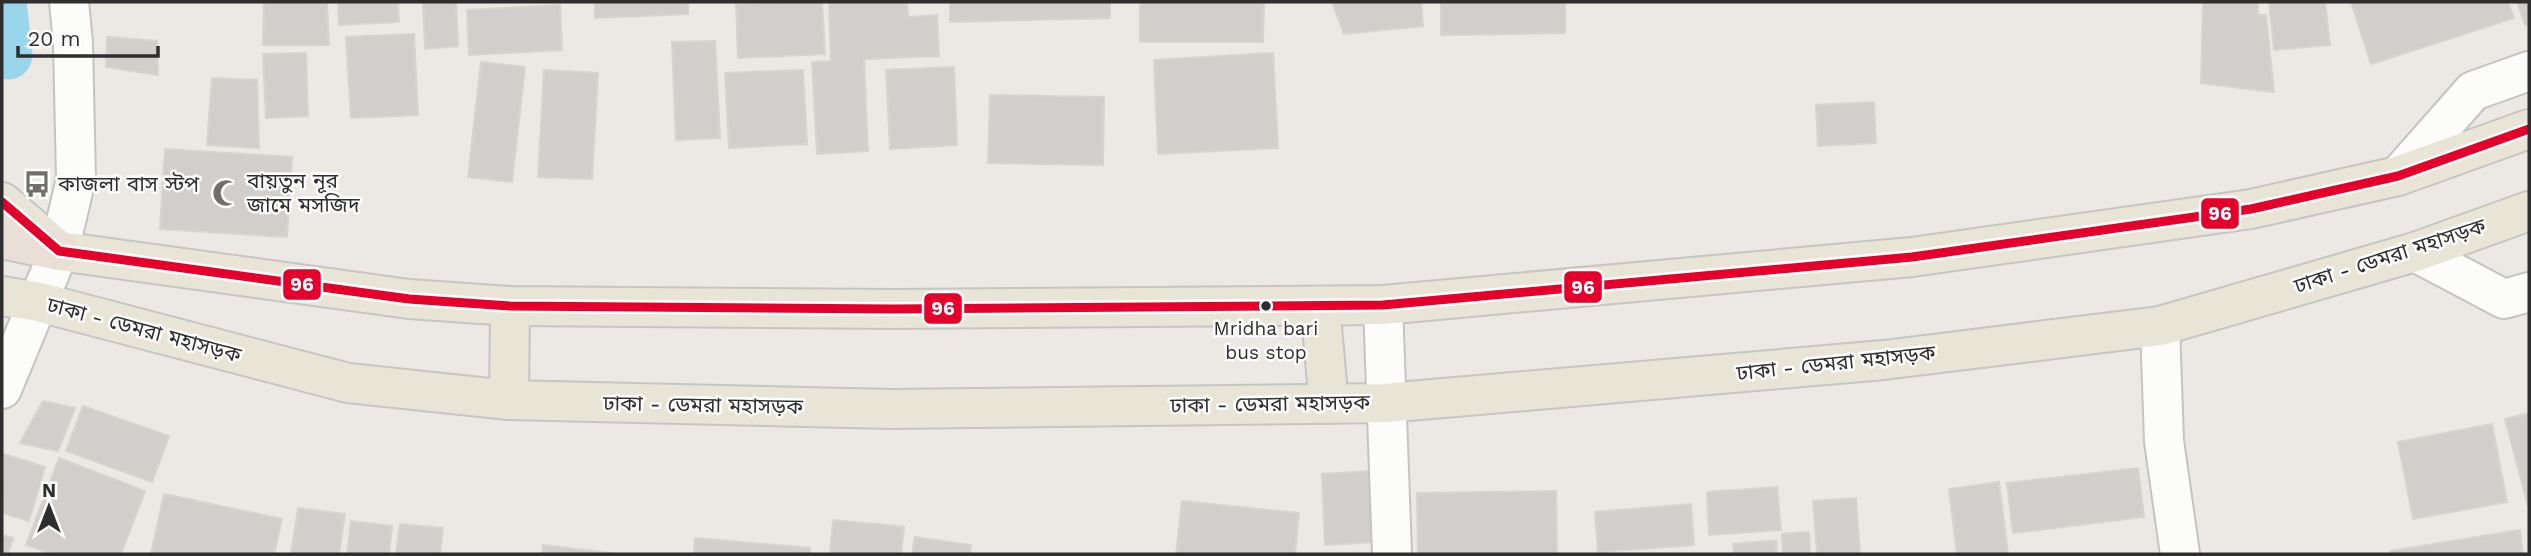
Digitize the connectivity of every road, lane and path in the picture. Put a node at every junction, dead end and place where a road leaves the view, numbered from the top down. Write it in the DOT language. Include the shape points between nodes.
graph roads {
  1 [pos="69,2"];
  2 [pos="2529,71"];
  3 [pos="2529,129"];
  4 [pos="2398,176"];
  5 [pos="2,202"];
  6 [pos="2529,211"];
  7 [pos="2,239"];
  8 [pos="59,251"];
  9 [pos="2415,252"];
  10 [pos="2529,292"];
  11 [pos="2,296"];
  12 [pos="39,302"];
  13 [pos="1383,305"];
  14 [pos="510,306"];
  15 [pos="1320,306"];
  16 [pos="2160,326"];
  17 [pos="2,389"];
  18 [pos="509,400"];
  19 [pos="1386,403"];
  20 [pos="1329,404"];
  21 [pos="1392,554"];
  22 [pos="2180,554"];
  1 -- 8 [label="street" via="76,179"];
  2 -- 4 [label="street" via="2473,91"];
  3 -- 4 [label="main road"];
  4 -- 13 [label="main road" via="2251,209 1912,257"];
  5 -- 8 [label="main road"];
  6 -- 9 [label="main road, ঢাকা - ডেমরা মহাসড়ক"];
  7 -- 8 [label="highway"];
  8 -- 12 [label="street"];
  8 -- 14 [label="main road" via="409,299"];
  9 -- 10 [label="street" via="2504,299"];
  9 -- 16 [label="main road, ঢাকা - ডেমরা মহাসড়ক"];
  11 -- 12 [label="main road, ঢাকা - ডেমরা মহাসড়ক"];
  12 -- 17 [label="street"];
  12 -- 18 [label="main road, ঢাকা - ডেমরা মহাসড়ক" via="348,383"];
  13 -- 15 [label="main road"];
  13 -- 19 [label="street"];
  14 -- 15 [label="main road" via="893,310"];
  14 -- 18 [label="main road"];
  15 -- 20 [label="main road"];
  16 -- 19 [label="main road, ঢাকা - ডেমরা মহাসড়ক" via="1884,360"];
  16 -- 22 [label="street" via="2164,441"];
  18 -- 20 [label="main road, ঢাকা - ডেমরা মহাসড়ক" via="892,409"];
  19 -- 20 [label="main road, ঢাকা - ডেমরা মহাসড়ক"];
  19 -- 21 [label="street"];
}
